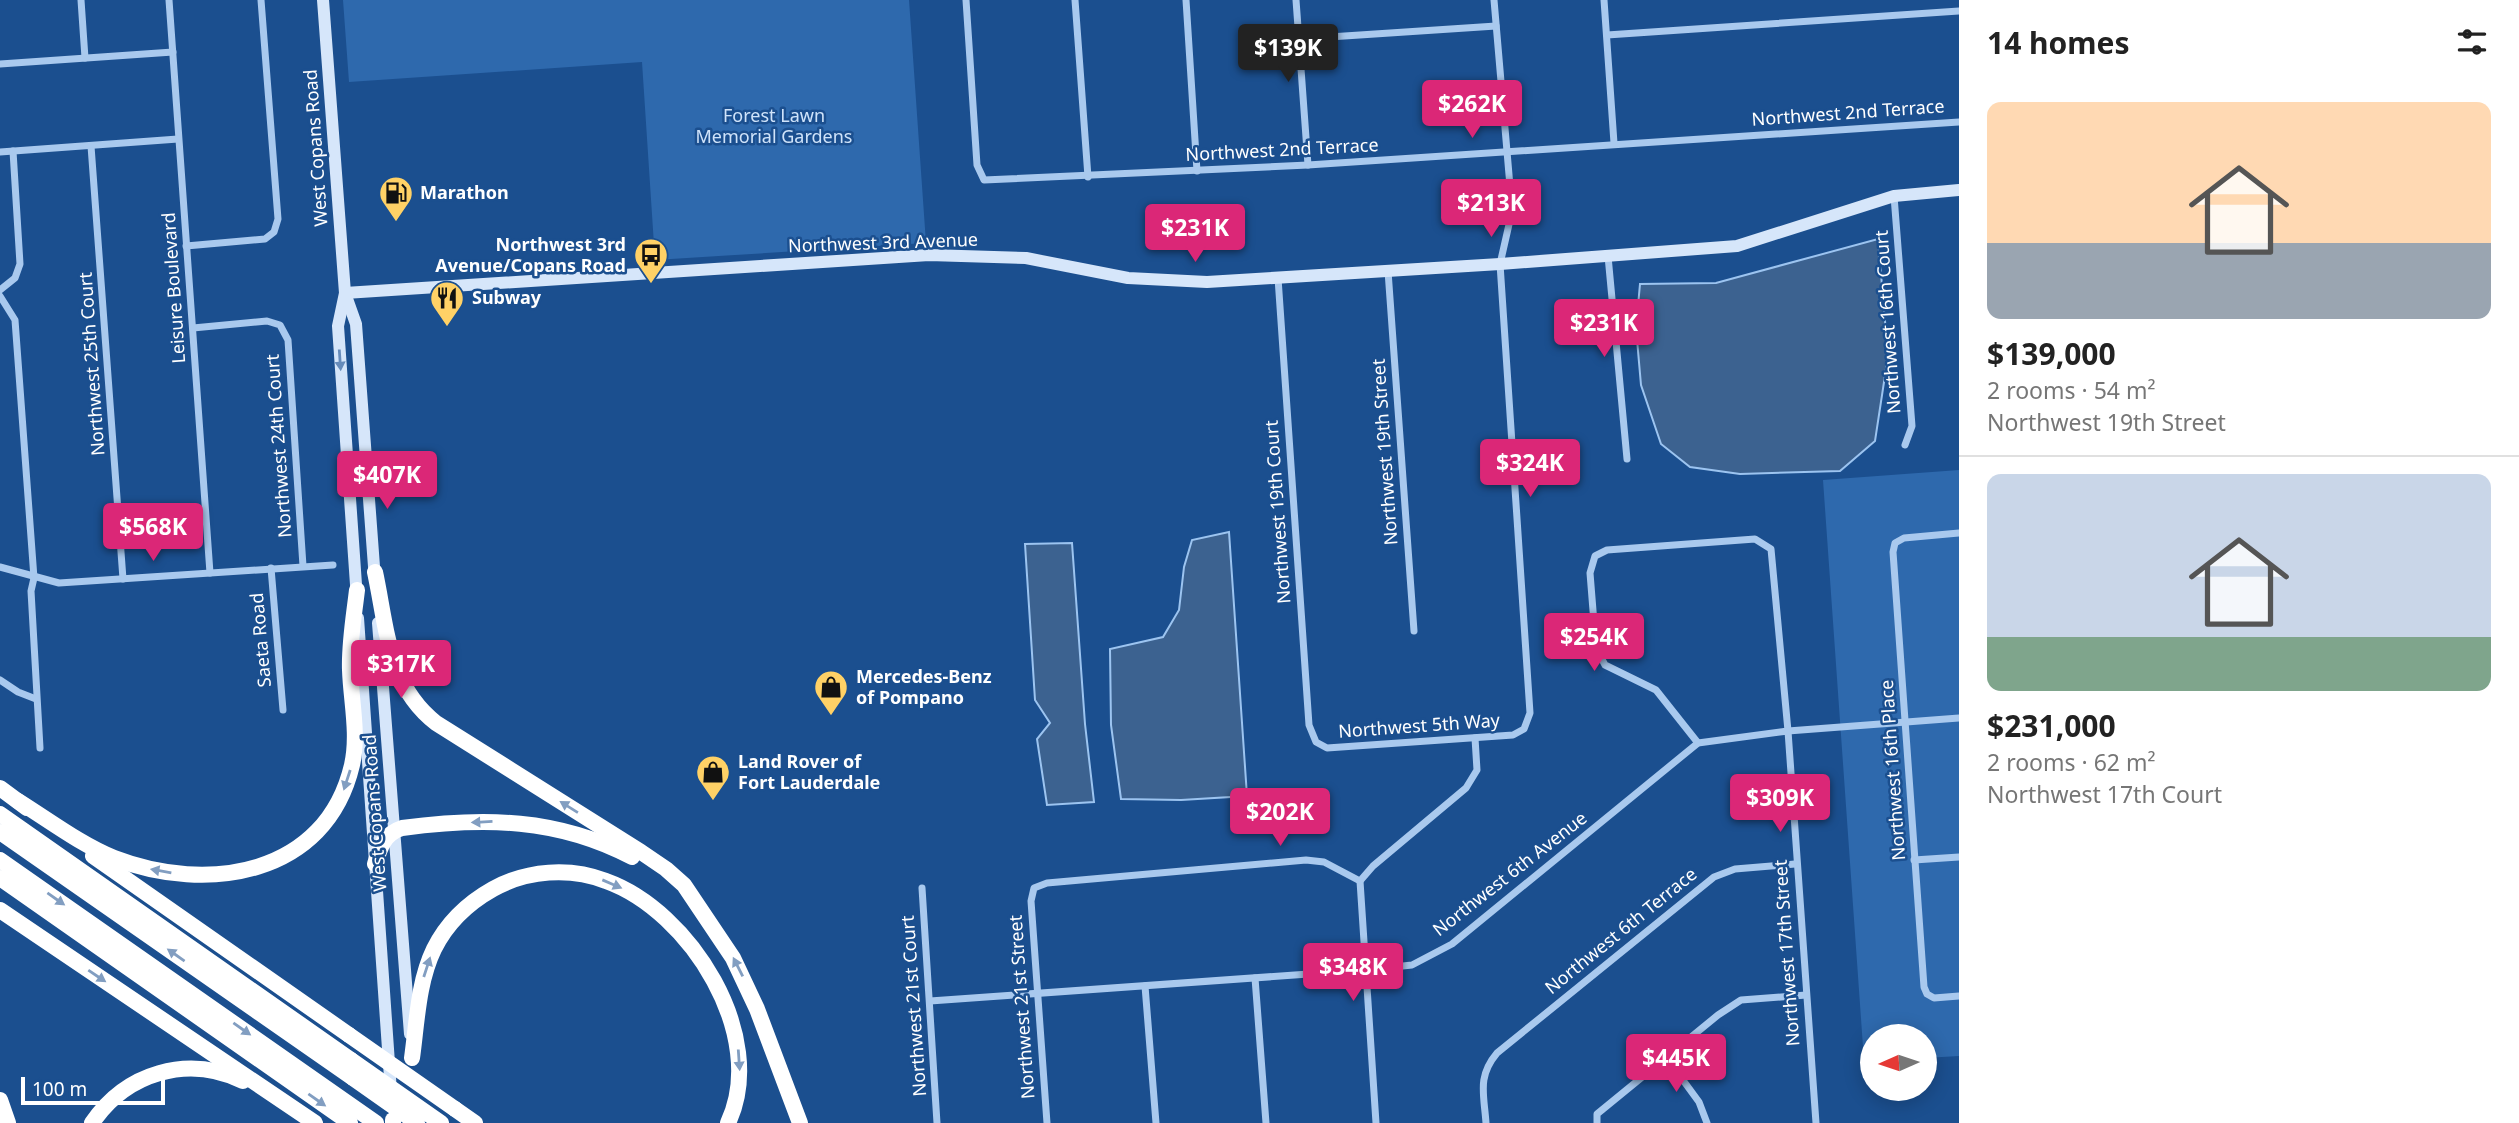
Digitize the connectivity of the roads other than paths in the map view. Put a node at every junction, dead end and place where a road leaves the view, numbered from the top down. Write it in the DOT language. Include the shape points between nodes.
graph roads {
  1 [pos="81,0"];
  2 [pos="169,0"];
  3 [pos="261,0"];
  4 [pos="323,0"];
  5 [pos="966,0"];
  6 [pos="1075,0"];
  7 [pos="1186,0"];
  8 [pos="1296,0"];
  9 [pos="1494,0"];
  10 [pos="1604,0"];
  11 [pos="1959,11"];
  12 [pos="1496,26"];
  13 [pos="1606,35"];
  14 [pos="1299,39"];
  15 [pos="173,52"];
  16 [pos="85,58"];
  17 [pos="0,64"];
  18 [pos="1959,122"];
  19 [pos="178,139"];
  20 [pos="1614,143"];
  21 [pos="91,146"];
  22 [pos="13,151"];
  23 [pos="0,152"];
  24 [pos="1507,152"];
  25 [pos="1308,165"];
  26 [pos="1197,171"];
  27 [pos="1088,177"];
  28 [pos="1959,190"];
  29 [pos="1894,196"];
  30 [pos="1511,198"];
  31 [pos="1510,220"];
  32 [pos="186,246"];
  33 [pos="1608,256"];
  34 [pos="1500,264"];
  35 [pos="1388,271"];
  36 [pos="1278,278"];
  37 [pos="0,290"];
  38 [pos="345,293"];
  39 [pos="0,296"];
  40 [pos="193,328"];
  41 [pos="1905,445"];
  42 [pos="1628,459"];
  43 [pos="1959,533"];
  44 [pos="333,565"];
  45 [pos="303,566"];
  46 [pos="0,567"];
  47 [pos="271,568"];
  48 [pos="374,572"];
  49 [pos="210,573"];
  50 [pos="34,578"];
  51 [pos="123,579"];
  52 [pos="356,590"];
  53 [pos="1414,631"];
  54 [pos="0,680"];
  55 [pos="36,699"];
  56 [pos="283,710"];
  57 [pos="1959,718"];
  58 [pos="1905,722"];
  59 [pos="1788,731"];
  60 [pos="1475,738"];
  61 [pos="1316,741"];
  62 [pos="1698,743"];
  63 [pos="40,748"];
  64 [pos="0,788"];
  65 [pos="19,801"];
  66 [pos="0,814"];
  67 [pos="394,831"];
  68 [pos="0,832"];
  69 [pos="1959,857"];
  70 [pos="0,860"];
  71 [pos="1914,860"];
  72 [pos="375,864"];
  73 [pos="1796,864"];
  74 [pos="0,878"];
  75 [pos="1360,881"];
  76 [pos="922,888"];
  77 [pos="0,910"];
  78 [pos="713,927"];
  79 [pos="1365,970"];
  80 [pos="1255,978"];
  81 [pos="1145,986"];
  82 [pos="1037,995"];
  83 [pos="1806,995"];
  84 [pos="1959,996"];
  85 [pos="930,1001"];
  86 [pos="1666,1057"];
  87 [pos="412,1058"];
  88 [pos="0,1100"];
  89 [pos="286,1103"];
  90 [pos="353,1116"];
  91 [pos="1597,1119"];
  92 [pos="393,1122"];
  93 [pos="8,1123"];
  94 [pos="92,1123"];
  95 [pos="315,1123"];
  96 [pos="376,1123"];
  97 [pos="416,1123"];
  98 [pos="441,1123"];
  99 [pos="475,1123"];
  100 [pos="728,1123"];
  101 [pos="800,1123"];
  102 [pos="937,1123"];
  103 [pos="1047,1123"];
  104 [pos="1156,1123"];
  105 [pos="1266,1123"];
  106 [pos="1376,1123"];
  107 [pos="1486,1123"];
  108 [pos="1707,1123"];
  109 [pos="1816,1123"];
  1 -- 16 [label="street"];
  2 -- 15 [label="street, Leisure Boulevard"];
  3 -- 32 [label="street" via="278,219 274,232 265,239"];
  4 -- 38 [label="main road, West Copans Road"];
  5 -- 27 [label="street, Northwest 2nd Terrace" via="977,165 984,180"];
  6 -- 27 [label="street"];
  7 -- 26 [label="street"];
  8 -- 14 [label="street"];
  9 -- 12 [label="street"];
  10 -- 13 [label="street"];
  11 -- 13 [label="street"];
  12 -- 14 [label="street"];
  12 -- 24 [label="street"];
  13 -- 20 [label="street"];
  14 -- 25 [label="street"];
  15 -- 16 [label="street"];
  15 -- 19 [label="street, Leisure Boulevard"];
  16 -- 17 [label="street"];
  18 -- 20 [label="street, Northwest 2nd Terrace"];
  19 -- 21 [label="street"];
  19 -- 32 [label="street, Leisure Boulevard"];
  20 -- 24 [label="street, Northwest 2nd Terrace"];
  21 -- 22 [label="street"];
  21 -- 51 [label="street, Northwest 25th Court"];
  22 -- 23 [label="street"];
  22 -- 37 [label="street" via="20,264 15,278"];
  24 -- 25 [label="street, Northwest 2nd Terrace"];
  24 -- 30 [label="street"];
  25 -- 26 [label="street, Northwest 2nd Terrace"];
  26 -- 27 [label="street, Northwest 2nd Terrace"];
  28 -- 29 [label="main road, Northwest 3rd Avenue"];
  29 -- 33 [label="main road, Northwest 3rd Avenue" via="1737,246"];
  29 -- 41 [label="street, Northwest 16th Court" via="1912,426"];
  31 -- 34 [label="street"];
  32 -- 40 [label="street, Leisure Boulevard"];
  33 -- 34 [label="main road, Northwest 3rd Avenue"];
  33 -- 42 [label="street"];
  34 -- 35 [label="main road, Northwest 3rd Avenue"];
  34 -- 60 [label="street, Northwest 5th Way" via="1530,713 1524,729 1513,735"];
  35 -- 36 [label="main road, Northwest 3rd Avenue"];
  35 -- 53 [label="street, Northwest 19th Street"];
  36 -- 38 [label="main road, Northwest 3rd Avenue" via="1207,282 1128,278 1026,258 929,255"];
  36 -- 61 [label="street, Northwest 19th Court" via="1309,725"];
  38 -- 48 [label="main road, West Copans Road" via="356,324"];
  38 -- 52 [label="main road, West Copans Road, one-way" via="338,326"];
  39 -- 50 [label="street" via="15,320"];
  40 -- 45 [label="street, Northwest 24th Court" via="267,321 280,325 288,340"];
  40 -- 49 [label="street, Leisure Boulevard"];
  43 -- 58 [label="street, Northwest 16th Place" via="1904,538 1895,543"];
  44 -- 45 [label="street"];
  45 -- 47 [label="street"];
  46 -- 50 [label="street"];
  47 -- 49 [label="street"];
  47 -- 56 [label="street, Saeta Road"];
  48 -- 67 [label="main road, West Copans Road"];
  78 -- 48 [label="highway, one-way" via="689,891 666,869 421,710 396,670"];
  49 -- 51 [label="street"];
  50 -- 51 [label="street" via="60,583"];
  50 -- 55 [label="street"];
  52 -- 65 [label="highway, one-way" via="349,667 354,744 350,773 325,821 285,856 236,873 158,871 96,849"];
  52 -- 72 [label="main road, West Copans Road"];
  54 -- 55 [label="street"];
  55 -- 63 [label="street"];
  57 -- 58 [label="street"];
  58 -- 59 [label="street"];
  58 -- 71 [label="street, Northwest 16th Place"];
  59 -- 62 [label="street"];
  59 -- 62 [label="street, Northwest 17th Street" via="1770,549 1755,538 1607,550 1595,556 1591,586 1597,648 1605,665 1656,690"];
  59 -- 73 [label="street, Northwest 17th Street"];
  60 -- 61 [label="street, Northwest 5th Way" via="1326,748"];
  60 -- 75 [label="street" via="1477,770 1466,788"];
  62 -- 79 [label="street, Northwest 6th Avenue" via="1452,944 1412,965"];
  64 -- 65 [label="highway"];
  65 -- 99 [label="highway, bridge"];
  66 -- 98 [label="highway, bridge"];
  67 -- 72 [label="highway" via="383,842"];
  78 -- 67 [label="highway, one-way" via="649,867 585,836 512,822"];
  67 -- 87 [label="main road, West Copans Road"];
  97 -- 68 [label="highway, one-way, bridge"];
  69 -- 71 [label="street"];
  70 -- 90 [label="highway, one-way"];
  71 -- 84 [label="street, Northwest 16th Place" via="1927,994 1934,998"];
  72 -- 92 [label="main road, West Copans Road"];
  73 -- 83 [label="street, Northwest 17th Street"];
  73 -- 107 [label="street, Northwest 6th Terrace" via="1735,869 1714,877 1497,1053 1486,1065 1483,1081"];
  74 -- 90 [label="highway, one-way"];
  75 -- 79 [label="street"];
  75 -- 82 [label="street, Northwest 21st Street" via="1324,862 1306,860 1047,883 1034,888 1031,901"];
  76 -- 85 [label="street, Northwest 21st Court"];
  77 -- 89 [label="highway, one-way"];
  101 -- 78 [label="highway, one-way" via="749,990"];
  79 -- 80 [label="street, Northwest 6th Avenue"];
  79 -- 106 [label="street"];
  80 -- 81 [label="street, Northwest 6th Avenue"];
  80 -- 105 [label="street"];
  81 -- 82 [label="street, Northwest 6th Avenue"];
  81 -- 104 [label="street"];
  82 -- 85 [label="street, Northwest 6th Avenue"];
  82 -- 103 [label="street, Northwest 21st Street"];
  83 -- 86 [label="street" via="1741,1000"];
  83 -- 109 [label="street, Northwest 17th Street"];
  85 -- 102 [label="street, Northwest 21st Court"];
  86 -- 91 [label="street"];
  86 -- 108 [label="street" via="1699,1102"];
  87 -- 97 [label="main road, West Copans Road"];
  87 -- 100 [label="highway, one-way" via="428,964 439,940 459,915 506,882 549,873 583,874 617,885 652,908 687,942 711,977 731,1020 739,1053 739,1085"];
  88 -- 93 [label="highway"];
  89 -- 94 [label="highway" via="216,1071 174,1069 131,1085 104,1106"];
  89 -- 95 [label="highway"];
  90 -- 96 [label="highway"];
}
